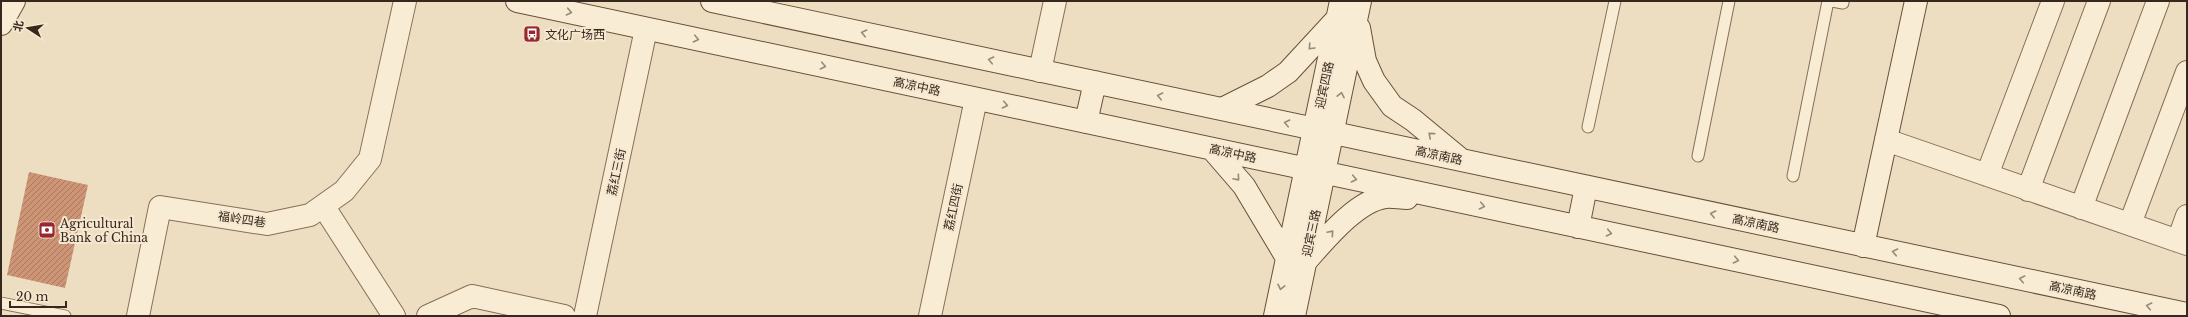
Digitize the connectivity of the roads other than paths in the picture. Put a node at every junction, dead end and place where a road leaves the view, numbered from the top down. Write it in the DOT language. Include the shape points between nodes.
graph roads {
  1 [pos="14,1"];
  2 [pos="405,1"];
  3 [pos="517,1"];
  4 [pos="712,1"];
  5 [pos="1055,1"];
  6 [pos="1615,1"];
  7 [pos="1729,1"];
  8 [pos="1828,1"];
  9 [pos="1832,1"];
  10 [pos="1916,1"];
  11 [pos="2052,1"];
  12 [pos="2099,1"];
  13 [pos="2158,1"];
  14 [pos="1843,3"];
  15 [pos="1349,9"];
  16 [pos="1,24"];
  17 [pos="646,29"];
  18 [pos="1040,71"];
  19 [pos="2187,72"];
  20 [pos="1095,82"];
  21 [pos="976,99"];
  22 [pos="1222,109"];
  23 [pos="1086,122"];
  24 [pos="1588,127"];
  25 [pos="1325,136"];
  26 [pos="1886,140"];
  27 [pos="1212,149"];
  28 [pos="1698,156"];
  29 [pos="1462,160"];
  30 [pos="1316,171"];
  31 [pos="1987,175"];
  32 [pos="1793,176"];
  33 [pos="1586,187"];
  34 [pos="2028,190"];
  35 [pos="1450,199"];
  36 [pos="324,207"];
  37 [pos="2081,208"];
  38 [pos="2187,216"];
  39 [pos="2130,224"];
  40 [pos="1578,227"];
  41 [pos="2182,242"];
  42 [pos="1863,246"];
  43 [pos="1296,260"];
  44 [pos="1,303"];
  45 [pos="1961,312"];
  46 [pos="2187,314"];
  47 [pos="65,316"];
  48 [pos="138,316"];
  49 [pos="394,316"];
  50 [pos="428,316"];
  51 [pos="564,316"];
  52 [pos="585,316"];
  53 [pos="930,316"];
  54 [pos="1275,316"];
  55 [pos="1294,316"];
  56 [pos="1999,316"];
  1 -- 16 [label="main road"];
  2 -- 36 [label="main road, 福岭四巷" via="370,159 344,191"];
  3 -- 17 [label="main road, 高凉中路, one-way"];
  18 -- 4 [label="main road, one-way"];
  5 -- 18 [label="main road"];
  6 -- 24 [label="lane"];
  7 -- 28 [label="lane"];
  8 -- 32 [label="lane"];
  9 -- 14 [label="lane"];
  10 -- 26 [label="main road"];
  11 -- 31 [label="main road"];
  12 -- 34 [label="main road"];
  13 -- 37 [label="main road"];
  15 -- 22 [label="main road, one-way" via="1288,72 1268,86"];
  15 -- 25 [label="main road, 迎宾四路"];
  29 -- 15 [label="main road, one-way" via="1392,106 1374,81 1365,61"];
  17 -- 21 [label="main road, 高凉中路, one-way"];
  17 -- 52 [label="main road, 荔红三街"];
  18 -- 20 [label="main road"];
  19 -- 39 [label="main road"];
  22 -- 20 [label="main road, one-way"];
  20 -- 23 [label="main road"];
  21 -- 23 [label="main road, 高凉中路, one-way"];
  21 -- 53 [label="main road, 荔红四街"];
  25 -- 22 [label="main road, one-way"];
  23 -- 27 [label="main road, 高凉中路"];
  25 -- 29 [label="main road, 高凉南路"];
  25 -- 30 [label="main road, 迎宾三路"];
  26 -- 31 [label="main road"];
  26 -- 42 [label="main road"];
  27 -- 30 [label="main road, 高凉中路"];
  27 -- 43 [label="main road, one-way" via="1244,186"];
  29 -- 33 [label="main road, 高凉南路"];
  30 -- 35 [label="main road, one-way"];
  30 -- 43 [label="main road, 迎宾三路"];
  31 -- 34 [label="main road"];
  33 -- 40 [label="main road"];
  42 -- 33 [label="main road, 高凉南路, one-way"];
  34 -- 37 [label="main road"];
  35 -- 40 [label="main road, one-way"];
  43 -- 35 [label="main road, one-way" via="1340,222 1384,197"];
  36 -- 48 [label="main road, 福岭四巷" via="310,215 267,224 160,207"];
  36 -- 49 [label="main road"];
  37 -- 39 [label="main road"];
  38 -- 41 [label="main road"];
  39 -- 41 [label="main road"];
  40 -- 45 [label="main road, one-way"];
  46 -- 42 [label="main road, 高凉南路, one-way"];
  43 -- 54 [label="main road, 迎宾三路, one-way"];
  43 -- 55 [label="main road, 迎宾三路"];
  44 -- 47 [label="lane"];
  45 -- 56 [label="main road"];
  50 -- 51 [label="main road" via="472,296"];
}
